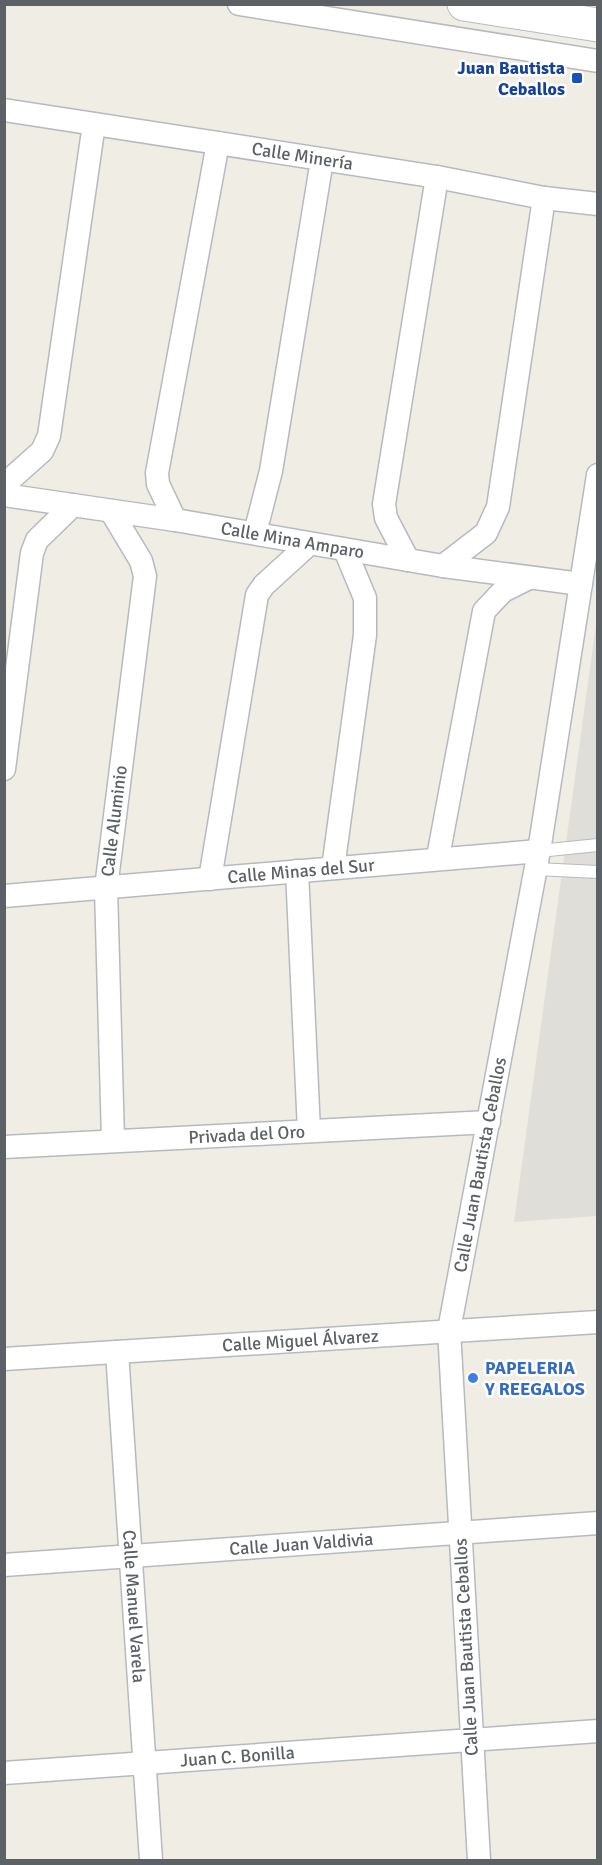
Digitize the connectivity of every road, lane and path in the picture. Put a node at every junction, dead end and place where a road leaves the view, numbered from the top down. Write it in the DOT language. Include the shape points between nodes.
graph roads {
  1 [pos="239,4"];
  2 [pos="464,4"];
  3 [pos="597,25"];
  4 [pos="597,61"];
  5 [pos="4,110"];
  6 [pos="94,124"];
  7 [pos="218,143"];
  8 [pos="322,160"];
  9 [pos="437,177"];
  10 [pos="544,198"];
  11 [pos="597,204"];
  12 [pos="597,475"];
  13 [pos="4,485"];
  14 [pos="4,495"];
  15 [pos="73,506"];
  16 [pos="111,511"];
  17 [pos="175,520"];
  18 [pos="255,533"];
  19 [pos="309,544"];
  20 [pos="345,550"];
  21 [pos="408,560"];
  22 [pos="443,566"];
  23 [pos="529,578"];
  24 [pos="581,584"];
  25 [pos="4,769"];
  26 [pos="597,845"];
  27 [pos="438,857"];
  28 [pos="538,860"];
  29 [pos="333,868"];
  30 [pos="297,871"];
  31 [pos="597,872"];
  32 [pos="210,879"];
  33 [pos="105,888"];
  34 [pos="4,896"];
  35 [pos="489,1122"];
  36 [pos="309,1131"];
  37 [pos="113,1140"];
  38 [pos="4,1147"];
  39 [pos="597,1322"];
  40 [pos="449,1330"];
  41 [pos="117,1352"];
  42 [pos="4,1359"];
  43 [pos="597,1523"];
  44 [pos="460,1534"];
  45 [pos="130,1556"];
  46 [pos="4,1565"];
  47 [pos="597,1731"];
  48 [pos="471,1740"];
  49 [pos="144,1764"];
  50 [pos="4,1773"];
  51 [pos="151,1860"];
  52 [pos="479,1860"];
  1 -- 4 [label="street"];
  2 -- 3 [label="main road"];
  5 -- 6 [label="street, Calle Minería"];
  6 -- 7 [label="street, Calle Minería"];
  6 -- 13 [label="street" via="49,436 42,451"];
  7 -- 8 [label="street, Calle Minería"];
  7 -- 17 [label="street" via="157,473"];
  8 -- 9 [label="street, Calle Minería"];
  8 -- 18 [label="street" via="271,471"];
  9 -- 10 [label="street, Calle Minería"];
  9 -- 21 [label="street" via="384,504 386,518"];
  10 -- 11 [label="street, Calle Minería"];
  10 -- 22 [label="street" via="498,507 486,533"];
  12 -- 24 [label="street, Calle Juan Bautista Ceballos"];
  14 -- 15 [label="street, Calle Mina Amparo"];
  15 -- 16 [label="street, Calle Mina Amparo"];
  15 -- 25 [label="street" via="37,540 32,553"];
  16 -- 17 [label="street, Calle Mina Amparo"];
  16 -- 33 [label="street, Calle Aluminio" via="141,561 145,576"];
  17 -- 18 [label="street, Calle Mina Amparo"];
  18 -- 19 [label="street, Calle Mina Amparo"];
  19 -- 20 [label="street, Calle Mina Amparo"];
  19 -- 32 [label="street" via="257,595"];
  20 -- 21 [label="street, Calle Mina Amparo"];
  20 -- 29 [label="street" via="365,598 365,635"];
  21 -- 22 [label="street, Calle Mina Amparo"];
  22 -- 23 [label="street, Calle Mina Amparo"];
  23 -- 24 [label="street, Calle Mina Amparo"];
  23 -- 27 [label="street" via="503,591 484,611"];
  24 -- 28 [label="street, Calle Juan Bautista Ceballos"];
  26 -- 28 [label="lane, Calle Minas del Sur"];
  27 -- 28 [label="street, Calle Minas del Sur"];
  27 -- 29 [label="street, Calle Minas del Sur"];
  28 -- 31 [label="lane"];
  28 -- 35 [label="street, Calle Juan Bautista Ceballos"];
  29 -- 30 [label="street, Calle Minas del Sur"];
  30 -- 32 [label="street, Calle Minas del Sur"];
  30 -- 36 [label="street"];
  32 -- 33 [label="street, Calle Minas del Sur"];
  33 -- 34 [label="street, Calle Minas del Sur"];
  33 -- 37 [label="street, Calle Aluminio"];
  35 -- 36 [label="street, Privada del Oro"];
  35 -- 40 [label="street, Calle Juan Bautista Ceballos"];
  36 -- 37 [label="street, Privada del Oro"];
  37 -- 38 [label="street, Privada del Oro"];
  39 -- 40 [label="street, Calle Miguel Álvarez"];
  40 -- 41 [label="street, Calle Miguel Álvarez"];
  40 -- 44 [label="street, Calle Juan Bautista Ceballos"];
  41 -- 42 [label="street, Calle Miguel Álvarez"];
  41 -- 45 [label="street, Calle Manuel Varela"];
  43 -- 44 [label="street, Calle Juan Valdivia"];
  44 -- 45 [label="street, Calle Juan Valdivia"];
  44 -- 48 [label="street, Calle Juan Bautista Ceballos"];
  45 -- 46 [label="street, Calle Juan Valdivia"];
  45 -- 49 [label="street, Calle Manuel Varela"];
  47 -- 48 [label="street, Juan C. Bonilla"];
  48 -- 49 [label="street, Juan C. Bonilla"];
  48 -- 52 [label="street, Calle Juan Bautista Ceballos"];
  49 -- 50 [label="street, Juan C. Bonilla"];
  49 -- 51 [label="street, Calle Manuel Varela"];
}
